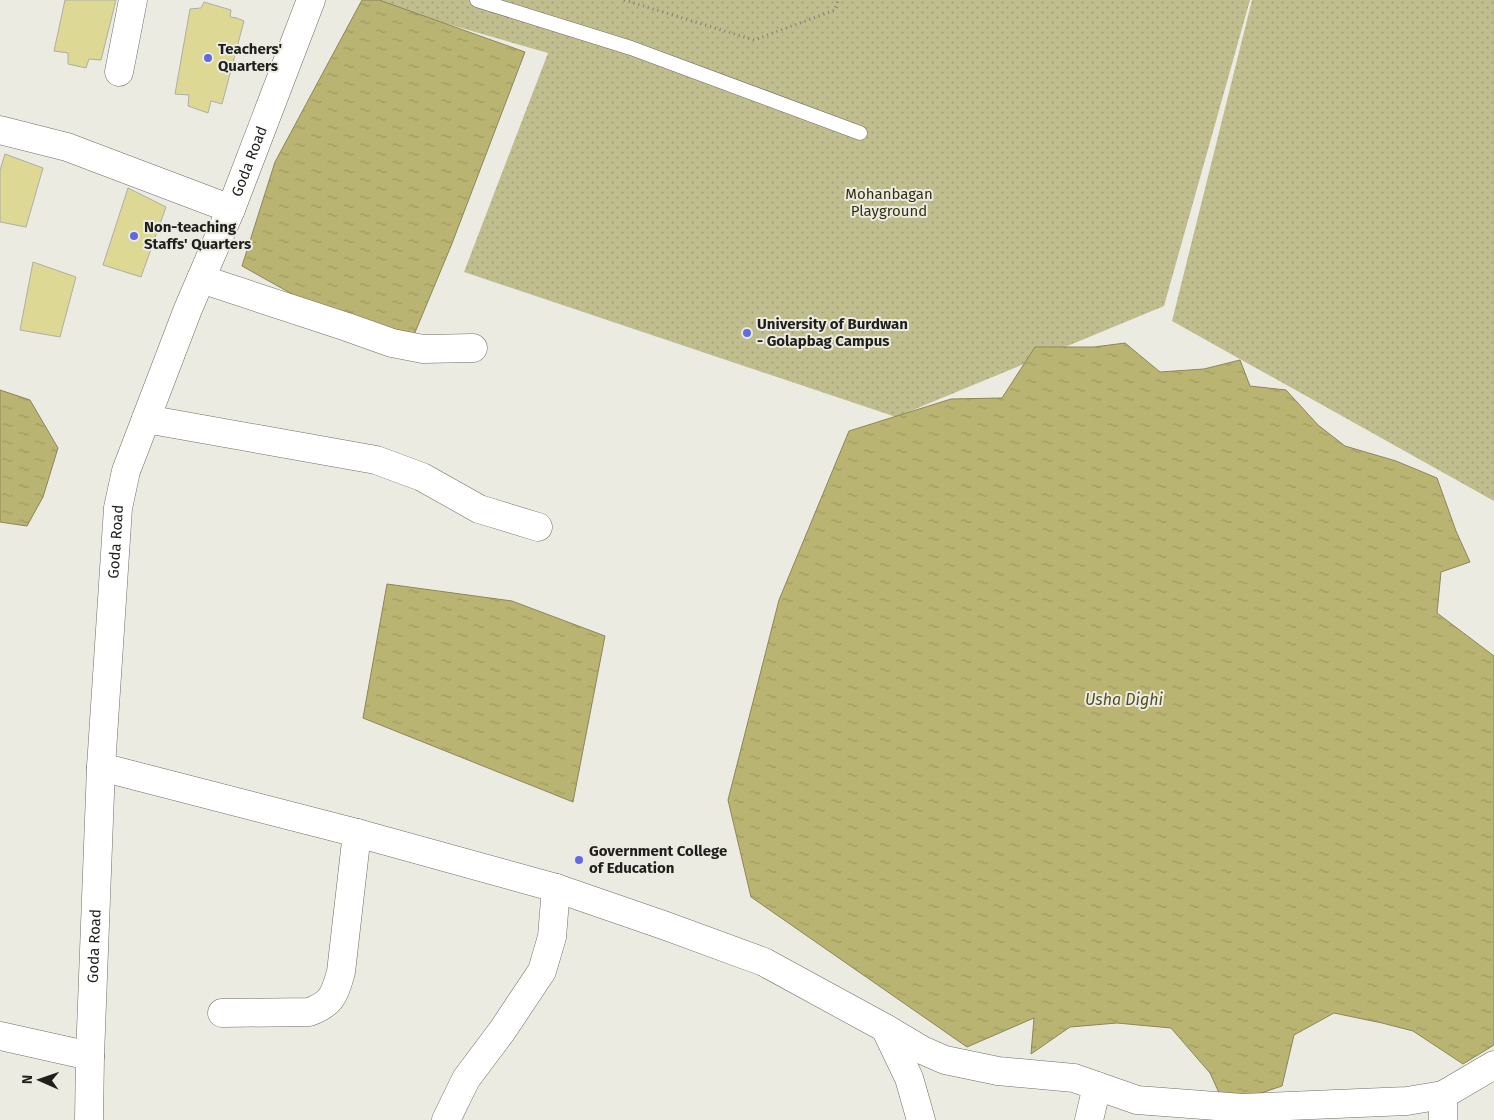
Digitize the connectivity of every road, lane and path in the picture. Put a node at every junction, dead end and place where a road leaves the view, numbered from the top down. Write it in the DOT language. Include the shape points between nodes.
graph roads {
  1 [pos="133,0"];
  2 [pos="311,0"];
  3 [pos="477,0"];
  4 [pos="624,0"];
  5 [pos="838,0"];
  6 [pos="119,72"];
  7 [pos="0,130"];
  8 [pos="860,133"];
  9 [pos="231,208"];
  10 [pos="201,278"];
  11 [pos="472,348"];
  12 [pos="146,419"];
  13 [pos="538,527"];
  14 [pos="102,768"];
  15 [pos="357,833"];
  16 [pos="556,888"];
  17 [pos="222,1013"];
  18 [pos="884,1028"];
  19 [pos="0,1036"];
  20 [pos="90,1056"];
  21 [pos="1494,1065"];
  22 [pos="1097,1086"];
  23 [pos="1443,1108"];
  24 [pos="89,1120"];
  25 [pos="446,1120"];
  26 [pos="921,1120"];
  27 [pos="1089,1120"];
  1 -- 6 [label="street"];
  2 -- 9 [label="street, Goda Road"];
  3 -- 8 [label="lane" via="631,48"];
  4 -- 5 [label="path" via="754,40 835,10"];
  7 -- 9 [label="street" via="67,147"];
  9 -- 10 [label="street, Goda Road"];
  10 -- 11 [label="street" via="392,343 423,349"];
  10 -- 12 [label="street, Goda Road"];
  12 -- 13 [label="street" via="376,460 422,477 479,509"];
  12 -- 14 [label="street, Goda Road" via="126,471 118,508"];
  14 -- 15 [label="street"];
  14 -- 20 [label="street, Goda Road"];
  15 -- 16 [label="street"];
  15 -- 17 [label="street" via="341,972 331,999 321,1008 309,1012"];
  16 -- 18 [label="street" via="764,962"];
  16 -- 25 [label="street" via="552,937 542,970 466,1079"];
  18 -- 22 [label="street" via="945,1060 998,1071 1074,1078"];
  18 -- 26 [label="street" via="909,1078"];
  19 -- 20 [label="street"];
  20 -- 24 [label="street, Goda Road"];
  21 -- 23 [label="street"];
  22 -- 23 [label="street" via="1137,1100 1242,1108 1407,1101"];
  22 -- 27 [label="street"];
}
